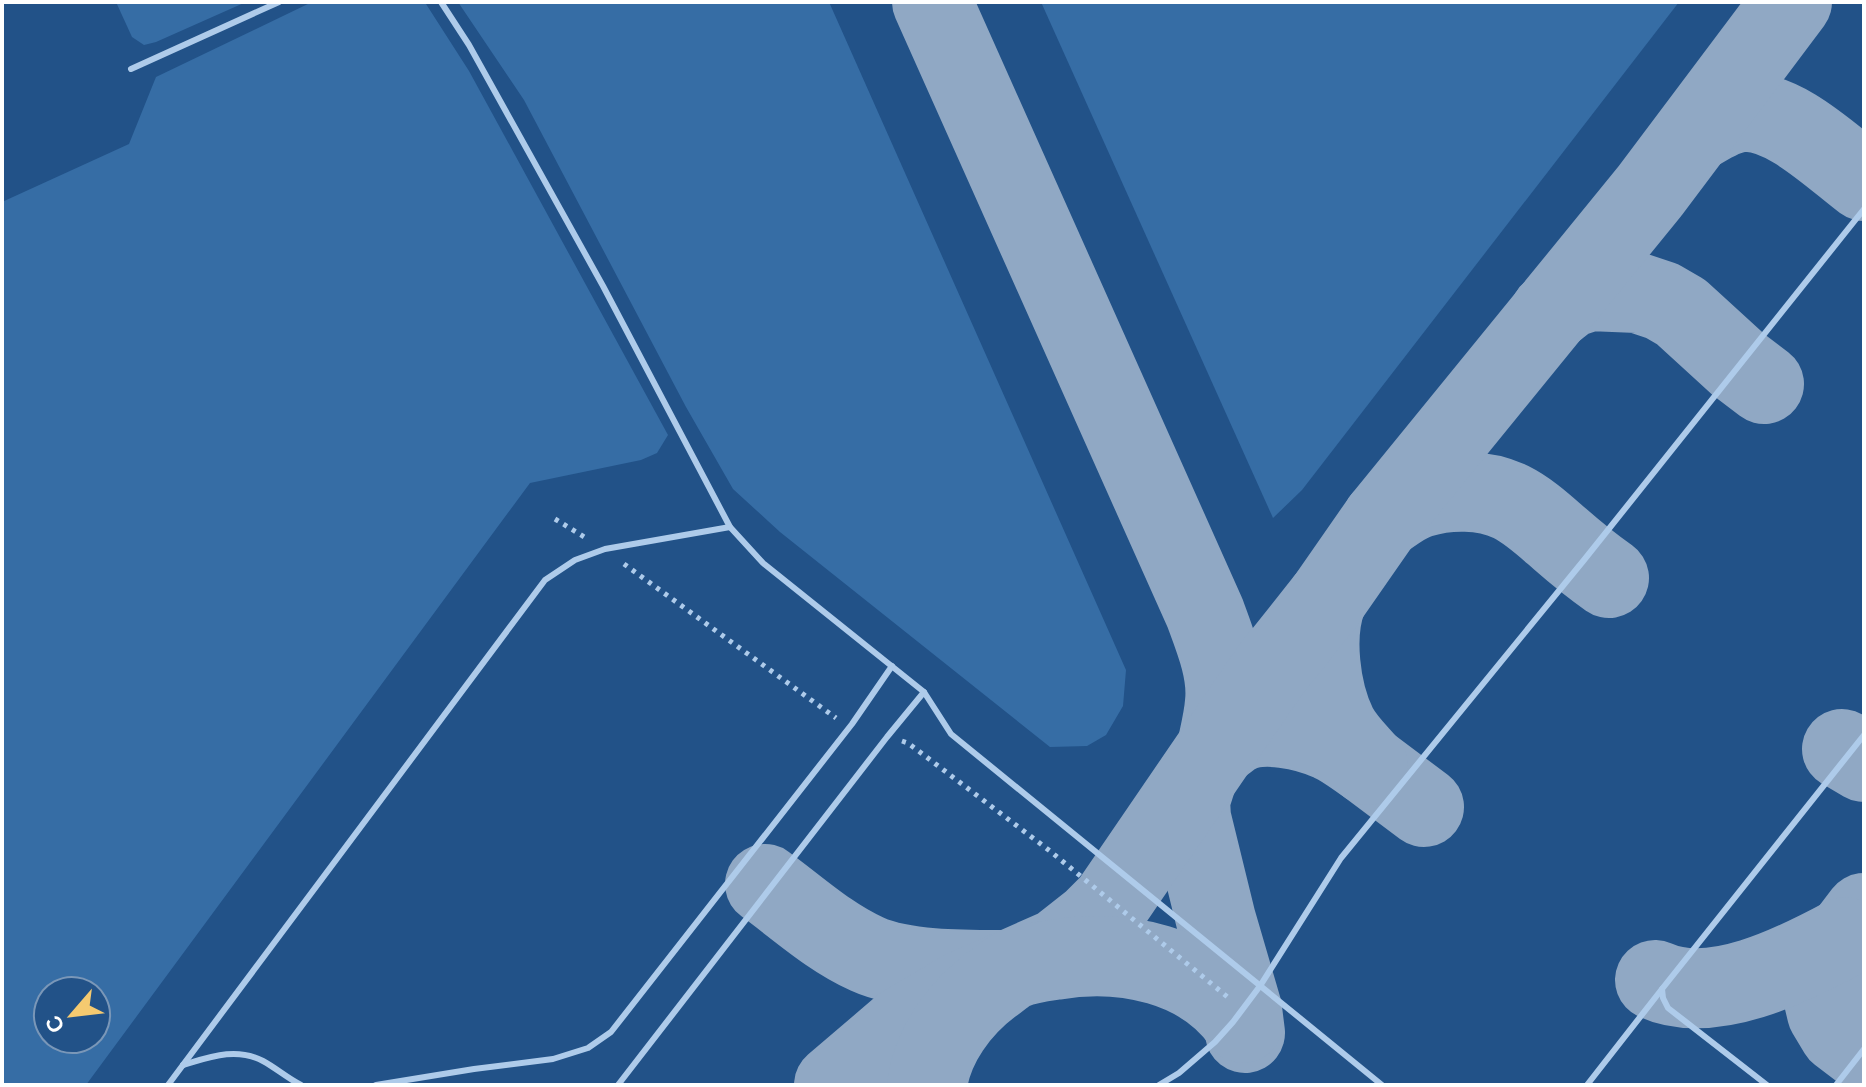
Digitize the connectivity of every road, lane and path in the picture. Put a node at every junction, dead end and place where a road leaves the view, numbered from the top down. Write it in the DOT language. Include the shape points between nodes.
graph roads {
  1 [pos="279,2"];
  2 [pos="441,2"];
  3 [pos="131,69"];
  4 [pos="1864,209"];
  5 [pos="555,519"];
  6 [pos="730,527"];
  7 [pos="605,549"];
  8 [pos="892,666"];
  9 [pos="924,692"];
  10 [pos="852,724"];
  11 [pos="1864,735"];
  12 [pos="887,737"];
  13 [pos="1260,986"];
  14 [pos="1662,989"];
  15 [pos="1242,1009"];
  16 [pos="1864,1049"];
  17 [pos="183,1065"];
  18 [pos="168,1085"];
  19 [pos="301,1085"];
  20 [pos="376,1085"];
  21 [pos="618,1085"];
  22 [pos="1159,1085"];
  23 [pos="1382,1085"];
  24 [pos="1587,1085"];
  25 [pos="1767,1085"];
  26 [pos="1836,1085"];
  1 -- 3 [label="lane"];
  2 -- 6 [label="lane" via="603,286"];
  4 -- 13 [label="lane" via="1341,858"];
  5 -- 7 [label="path"];
  6 -- 7 [label="lane"];
  6 -- 8 [label="lane" via="763,563"];
  7 -- 10 [label="path" via="836,718"];
  7 -- 17 [label="lane" via="545,580"];
  8 -- 9 [label="lane"];
  8 -- 10 [label="lane"];
  9 -- 12 [label="lane"];
  9 -- 13 [label="lane" via="951,734"];
  10 -- 20 [label="lane" via="611,1032 588,1048 553,1059"];
  11 -- 14 [label="lane"];
  12 -- 15 [label="path" via="908,743 1050,851"];
  12 -- 21 [label="lane"];
  13 -- 15 [label="lane"];
  13 -- 23 [label="lane"];
  14 -- 24 [label="lane"];
  14 -- 25 [label="lane" via="1668,1008"];
  15 -- 22 [label="lane" via="1215,1042"];
  16 -- 26 [label="lane"];
  17 -- 18 [label="lane"];
  17 -- 19 [label="lane" via="220,1054 243,1054"];
}
